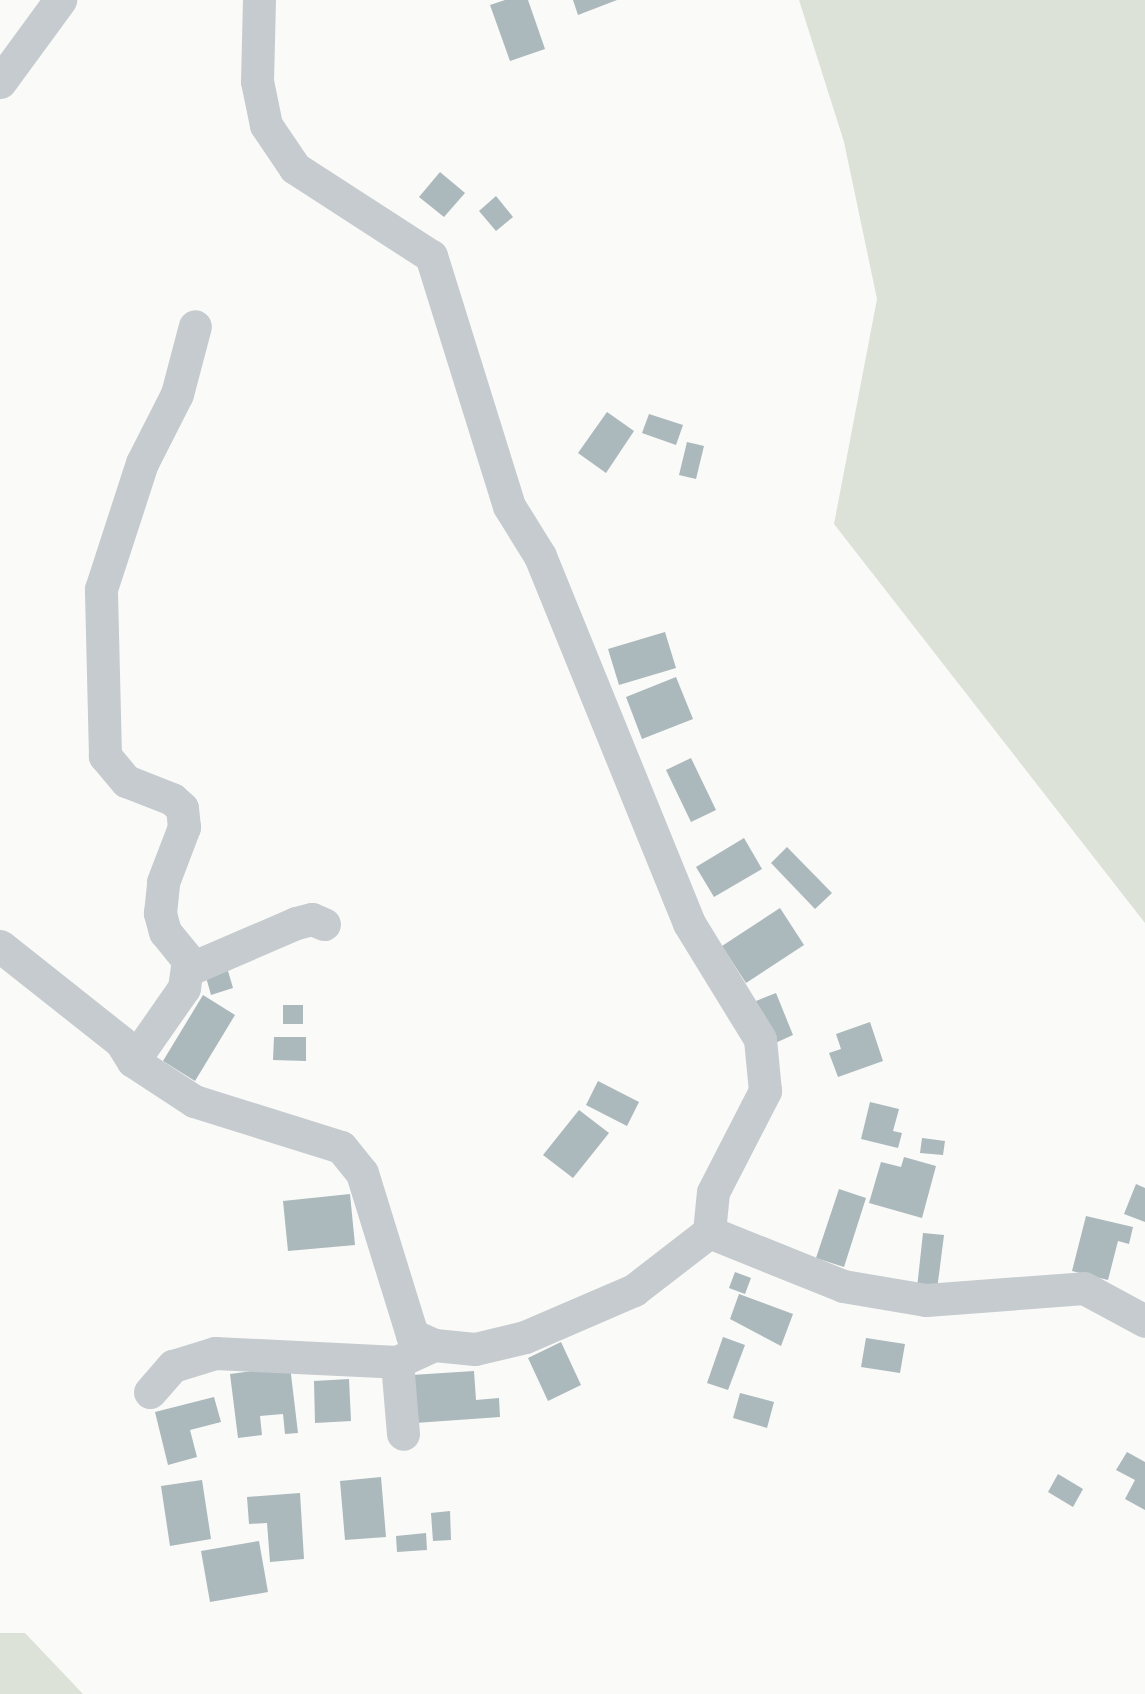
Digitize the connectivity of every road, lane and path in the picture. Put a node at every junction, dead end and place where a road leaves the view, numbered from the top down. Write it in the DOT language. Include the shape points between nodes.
graph roads {
  1 [pos="60,0"];
  2 [pos="259,0"];
  3 [pos="0,82"];
  4 [pos="195,326"];
  5 [pos="324,924"];
  6 [pos="0,946"];
  7 [pos="187,970"];
  8 [pos="133,1061"];
  9 [pos="709,1232"];
  10 [pos="1145,1321"];
  11 [pos="434,1345"];
  12 [pos="397,1362"];
  13 [pos="150,1392"];
  14 [pos="403,1434"];
  1 -- 3 [label="street"];
  2 -- 9 [label="street" via="257,81 266,125 295,168 431,256 509,506 540,556 689,923 760,1039 765,1091 713,1192"];
  4 -- 7 [label="street" via="177,394 142,463 101,589 98,627 105,756 112,771 182,808 184,827 163,881 160,913 188,960"];
  5 -- 7 [label="street" via="312,919 296,923"];
  6 -- 8 [label="street" via="121,1042"];
  7 -- 8 [label="street" via="184,988"];
  8 -- 11 [label="street" via="194,1101 341,1147 362,1173 412,1335"];
  9 -- 10 [label="street" via="843,1286 926,1300 1084,1288"];
  9 -- 11 [label="street" via="634,1290 525,1337 475,1349"];
  11 -- 12 [label="street"];
  12 -- 13 [label="street" via="215,1353 173,1366"];
  12 -- 14 [label="street"];
}
